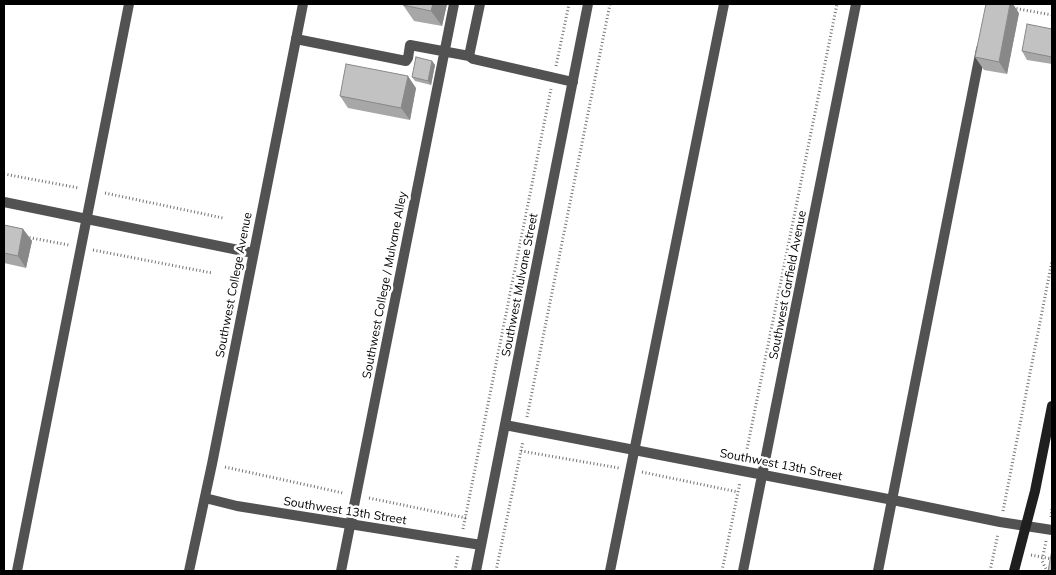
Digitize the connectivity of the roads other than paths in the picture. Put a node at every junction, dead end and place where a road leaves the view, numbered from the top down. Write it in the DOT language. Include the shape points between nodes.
graph roads {
  1 [pos="130,4"];
  2 [pos="303,4"];
  3 [pos="454,4"];
  4 [pos="480,4"];
  5 [pos="588,4"];
  6 [pos="724,4"];
  7 [pos="856,4"];
  8 [pos="296,39"];
  9 [pos="982,43"];
  10 [pos="444,52"];
  11 [pos="470,56"];
  12 [pos="573,82"];
  13 [pos="4,202"];
  14 [pos="87,219"];
  15 [pos="253,252"];
  16 [pos="1052,406"];
  17 [pos="506,426"];
  18 [pos="636,450"];
  19 [pos="763,475"];
  20 [pos="205,498"];
  21 [pos="893,500"];
  22 [pos="350,525"];
  23 [pos="1025,525"];
  24 [pos="1052,530"];
  25 [pos="481,545"];
  26 [pos="17,571"];
  27 [pos="189,571"];
  28 [pos="340,571"];
  29 [pos="476,571"];
  30 [pos="610,571"];
  31 [pos="743,571"];
  32 [pos="878,571"];
  33 [pos="1014,571"];
  1 -- 14 [label="street"];
  2 -- 8 [label="street, Southwest College Avenue"];
  3 -- 10 [label="street, Southwest College / Mulvane Alley"];
  4 -- 11 [label="street"];
  5 -- 12 [label="street, Southwest Mulvane Street"];
  6 -- 18 [label="street"];
  7 -- 19 [label="street, Southwest Garfield Avenue"];
  8 -- 10 [label="street" via="406,61 410,45"];
  8 -- 15 [label="street, Southwest College Avenue"];
  9 -- 21 [label="street"];
  10 -- 11 [label="street"];
  10 -- 22 [label="street, Southwest College / Mulvane Alley"];
  11 -- 12 [label="street"];
  12 -- 17 [label="street, Southwest Mulvane Street"];
  13 -- 14 [label="street"];
  14 -- 15 [label="street"];
  14 -- 26 [label="street"];
  15 -- 20 [label="street, Southwest College Avenue"];
  16 -- 23 [label="main road"];
  17 -- 18 [label="street, Southwest 13th Street"];
  17 -- 25 [label="street, Southwest Mulvane Street"];
  18 -- 19 [label="street, Southwest 13th Street"];
  18 -- 30 [label="street"];
  19 -- 21 [label="street, Southwest 13th Street"];
  19 -- 31 [label="street, Southwest Garfield Avenue"];
  20 -- 22 [label="street, Southwest 13th Street"];
  20 -- 27 [label="street, Southwest College Avenue"];
  21 -- 23 [label="street, Southwest 13th Street"];
  21 -- 32 [label="street"];
  22 -- 25 [label="street, Southwest 13th Street"];
  22 -- 28 [label="street, Southwest College / Mulvane Alley"];
  23 -- 24 [label="street, Southwest 13th Street"];
  23 -- 33 [label="main road"];
  25 -- 29 [label="street, Southwest Mulvane Street"];
}
